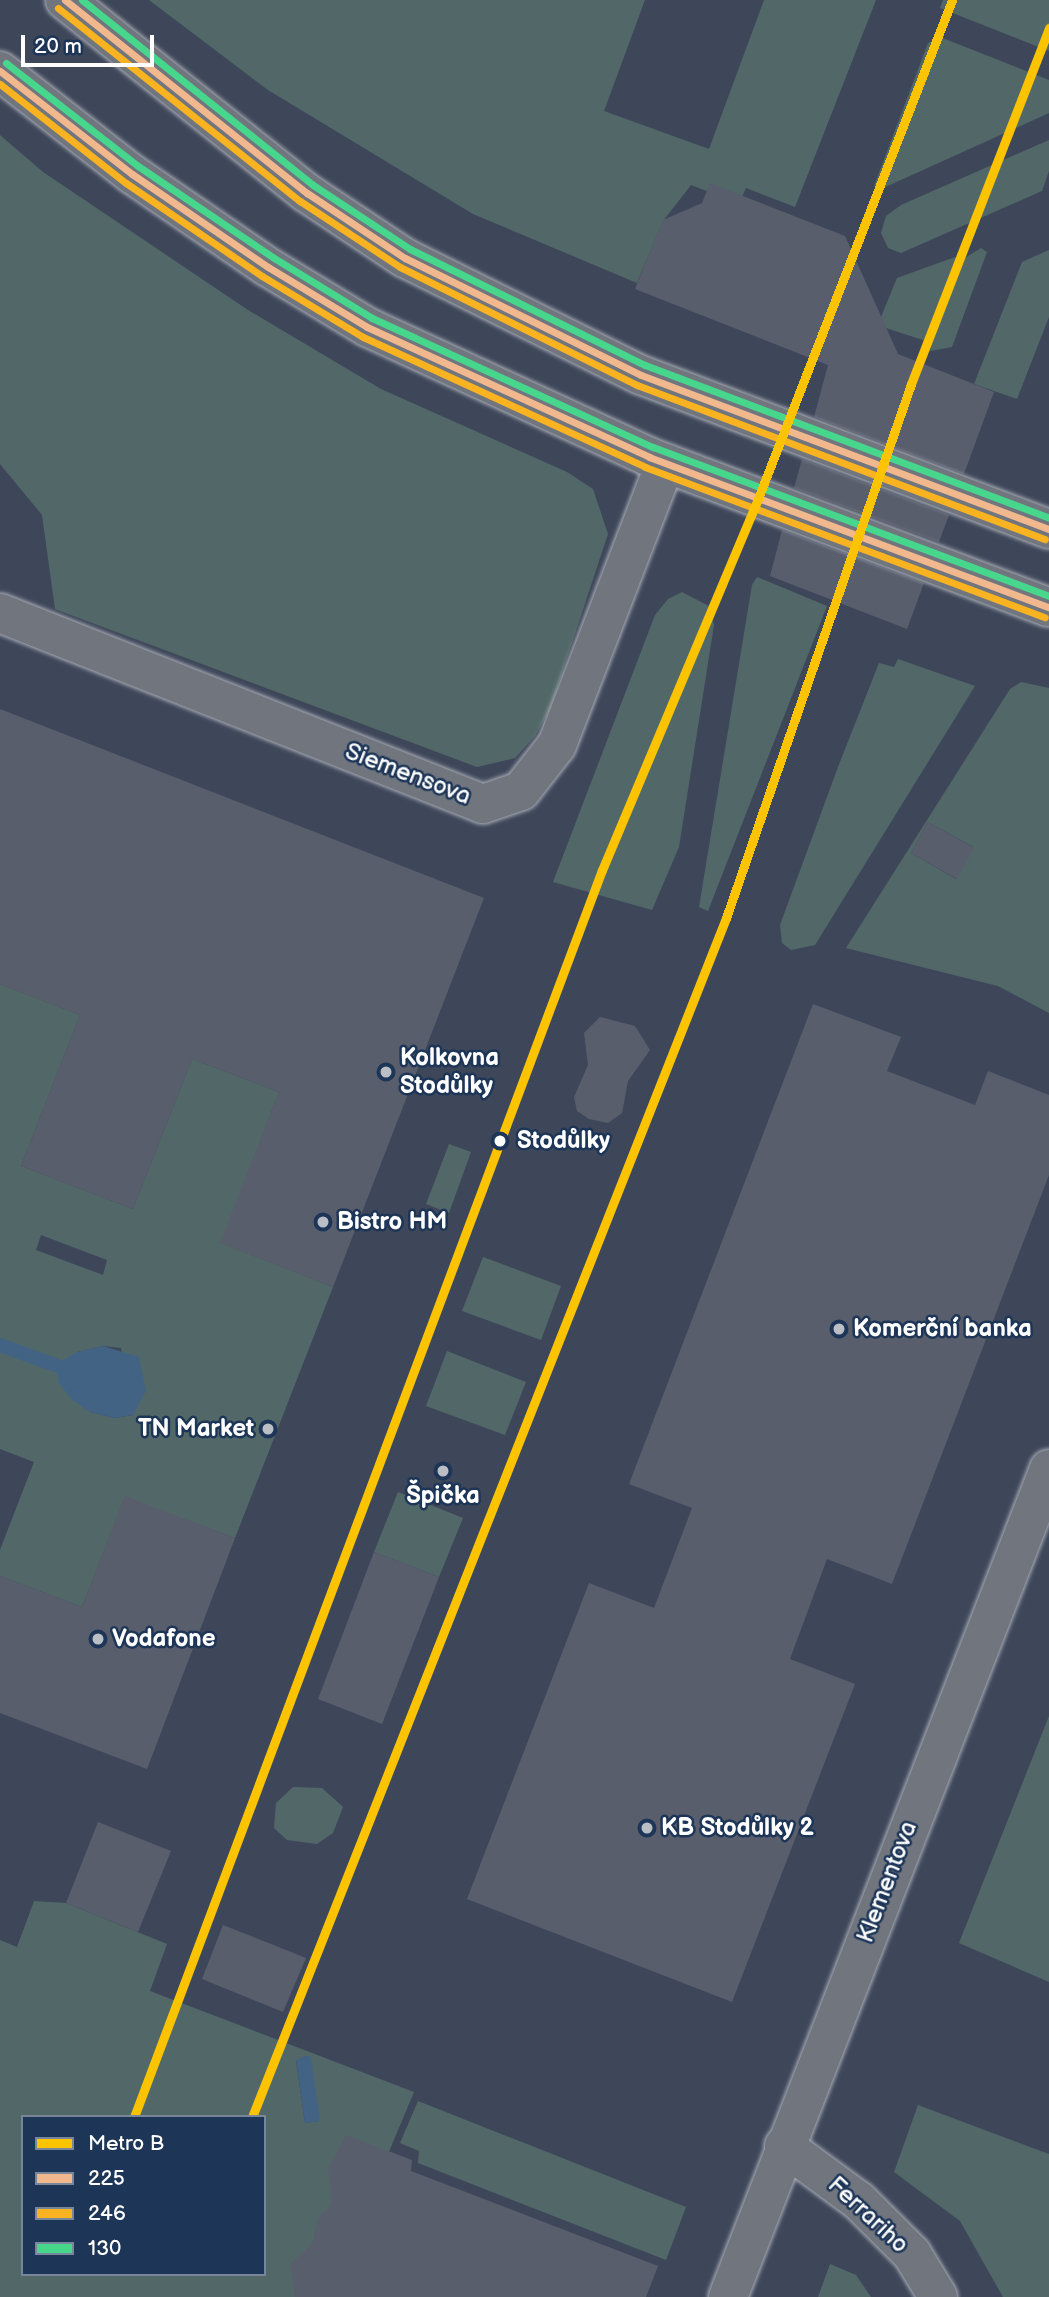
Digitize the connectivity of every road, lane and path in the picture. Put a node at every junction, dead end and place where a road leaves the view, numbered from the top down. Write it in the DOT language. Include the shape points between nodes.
graph roads {
  1 [pos="65,0"];
  2 [pos="0,71"];
  3 [pos="665,463"];
  4 [pos="1035,524"];
  5 [pos="1049,607"];
  6 [pos="0,613"];
  7 [pos="1049,1469"];
  8 [pos="784,2146"];
  9 [pos="728,2297"];
  10 [pos="938,2297"];
  1 -- 4 [label="main road" via="357,229 405,258 641,375"];
  2 -- 3 [label="main road" via="143,182 367,327"];
  3 -- 5 [label="main road"];
  3 -- 6 [label="main road, Siemensova" via="557,745 521,791 484,804"];
  7 -- 8 [label="main road, Klementova"];
  8 -- 9 [label="main road, Klementova"];
  8 -- 10 [label="main road, Ferrariho" via="859,2201 912,2254"];
}
